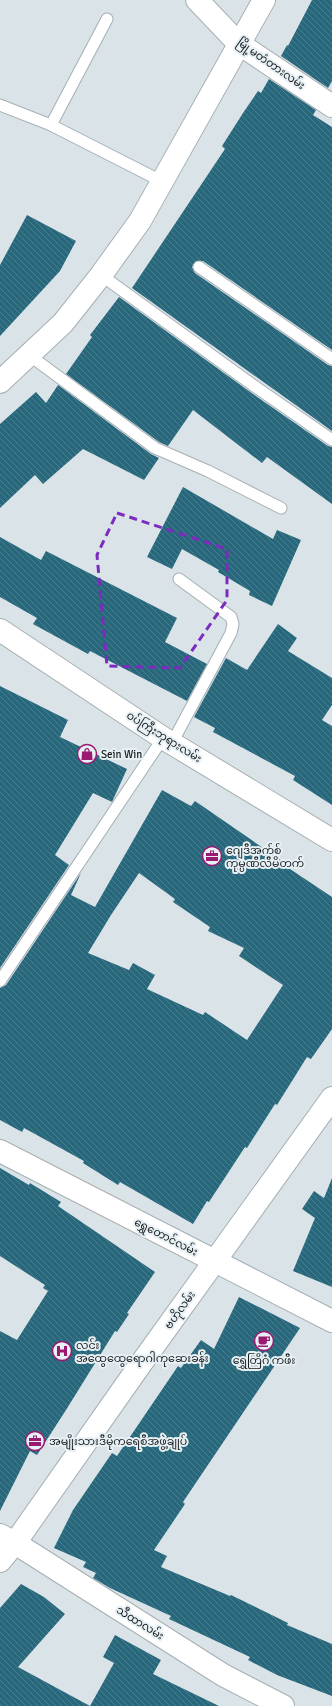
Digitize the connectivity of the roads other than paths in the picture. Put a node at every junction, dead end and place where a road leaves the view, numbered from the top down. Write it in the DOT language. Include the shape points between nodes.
graph roads {
  1 [pos="197,0"];
  2 [pos="264,0"];
  3 [pos="107,19"];
  4 [pos="238,43"];
  5 [pos="0,105"];
  6 [pos="332,106"];
  7 [pos="51,125"];
  8 [pos="163,182"];
  9 [pos="199,267"];
  10 [pos="101,275"];
  11 [pos="29,355"];
  12 [pos="332,359"];
  13 [pos="0,382"];
  14 [pos="332,440"];
  15 [pos="281,508"];
  16 [pos="179,579"];
  17 [pos="0,630"];
  18 [pos="168,740"];
  19 [pos="332,840"];
  20 [pos="0,981"];
  21 [pos="332,1098"];
  22 [pos="0,1151"];
  23 [pos="215,1262"];
  24 [pos="332,1321"];
  25 [pos="8,1539"];
  26 [pos="0,1562"];
  27 [pos="283,1706"];
  1 -- 4 [label="street, မြို့မတံတားလမ်း"];
  2 -- 4 [label="street"];
  3 -- 7 [label="lane"];
  4 -- 6 [label="street, မြို့မတံတားလမ်း"];
  4 -- 8 [label="street"];
  5 -- 7 [label="lane"];
  7 -- 8 [label="lane"];
  8 -- 10 [label="street" via="140,221"];
  9 -- 12 [label="lane"];
  10 -- 11 [label="street" via="62,323"];
  10 -- 14 [label="lane"];
  11 -- 13 [label="street"];
  11 -- 15 [label="lane" via="155,448 208,471"];
  16 -- 18 [label="lane" via="232,617 233,624 231,633"];
  17 -- 18 [label="street, ဝပ်ကြီးဘုရားလမ်း"];
  18 -- 19 [label="street, ဝပ်ကြီးဘုရားလမ်း"];
  18 -- 20 [label="lane"];
  21 -- 23 [label="street, ဗဟိုလမ်း"];
  22 -- 23 [label="street, ရွှေတောင်လမ်း"];
  23 -- 24 [label="street, ရွှေတောင်လမ်း"];
  23 -- 25 [label="street, ဗဟိုလမ်း"];
  25 -- 26 [label="street, ဗဟိုလမ်း"];
  25 -- 27 [label="street, သီထာလမ်း" via="223,1675"];
}
